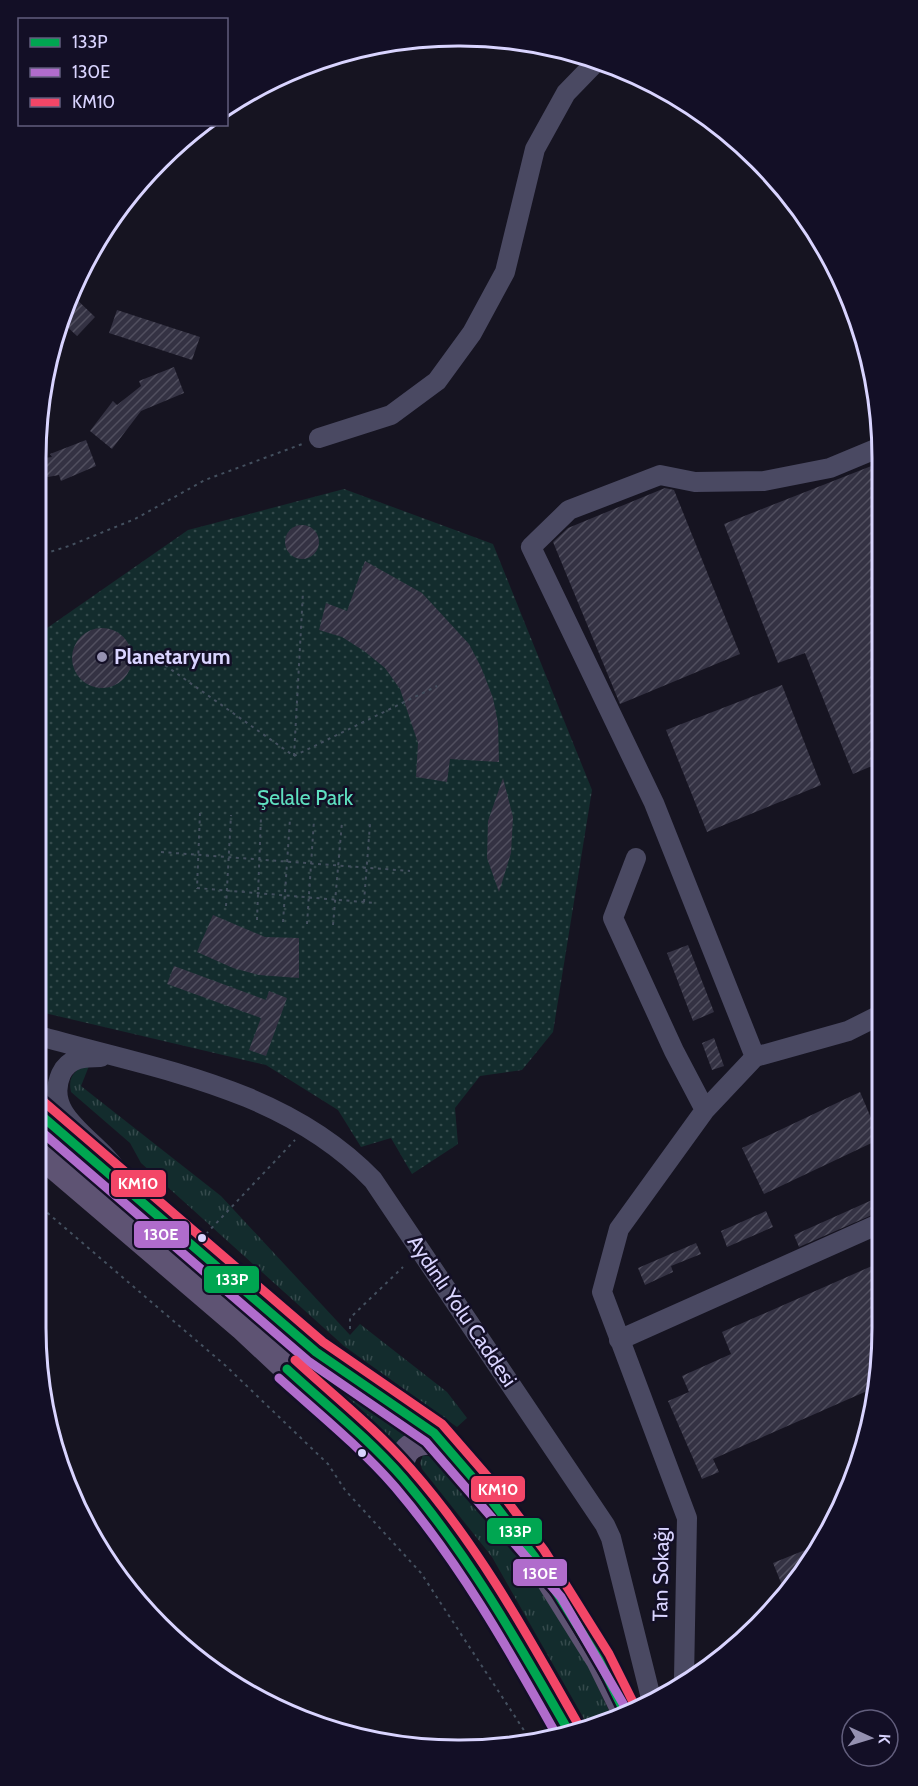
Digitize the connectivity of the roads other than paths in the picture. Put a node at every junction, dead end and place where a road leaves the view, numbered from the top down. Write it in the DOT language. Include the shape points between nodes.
graph roads {
  1 [pos="591,68"];
  2 [pos="319,438"];
  3 [pos="872,451"];
  4 [pos="636,858"];
  5 [pos="872,1020"];
  6 [pos="46,1038"];
  7 [pos="124,1057"];
  8 [pos="755,1058"];
  9 [pos="705,1110"];
  10 [pos="46,1120"];
  11 [pos="46,1160"];
  12 [pos="128,1190"];
  13 [pos="872,1227"];
  14 [pos="619,1340"];
  15 [pos="442,1442"];
  16 [pos="402,1477"];
  17 [pos="508,1520"];
  18 [pos="684,1672"];
  19 [pos="650,1692"];
  20 [pos="635,1700"];
  21 [pos="621,1706"];
  22 [pos="565,1725"];
  1 -- 2 [label="street" via="566,93 535,149 505,272 472,333 437,381 391,415"];
  3 -- 8 [label="street" via="830,468 764,480 695,482 660,475 569,510 531,547 654,803"];
  4 -- 9 [label="street" via="613,918"];
  5 -- 8 [label="street" via="848,1031"];
  6 -- 7 [label="street, Aydınlı Yolu Caddesi"];
  7 -- 12 [label="street, Aydınlı Yolu Caddesi" via="73,1060 60,1077 57,1098 64,1116 106,1155"];
  7 -- 19 [label="street, Aydınlı Yolu Caddesi" via="253,1099 307,1128 358,1164 373,1180 597,1511 611,1538"];
  8 -- 9 [label="street, Tan Sokağı"];
  9 -- 14 [label="street, Tan Sokağı" via="619,1229 602,1292"];
  10 -- 12 [label="main road, Aydınlı Yolu Caddesi"];
  11 -- 16 [label="main road" via="242,1327"];
  12 -- 15 [label="main road, Aydınlı Yolu Caddesi" via="316,1352"];
  13 -- 14 [label="street"];
  14 -- 18 [label="street, Tan Sokağı" via="687,1518"];
  15 -- 16 [label="main road" via="421,1442 407,1450 400,1465"];
  15 -- 17 [label="main road, Aydınlı Yolu Caddesi"];
  16 -- 22 [label="main road" via="462,1552"];
  17 -- 20 [label="main road" via="571,1590"];
  17 -- 21 [label="main road, Aydınlı Yolu Caddesi" via="570,1612"];
}
